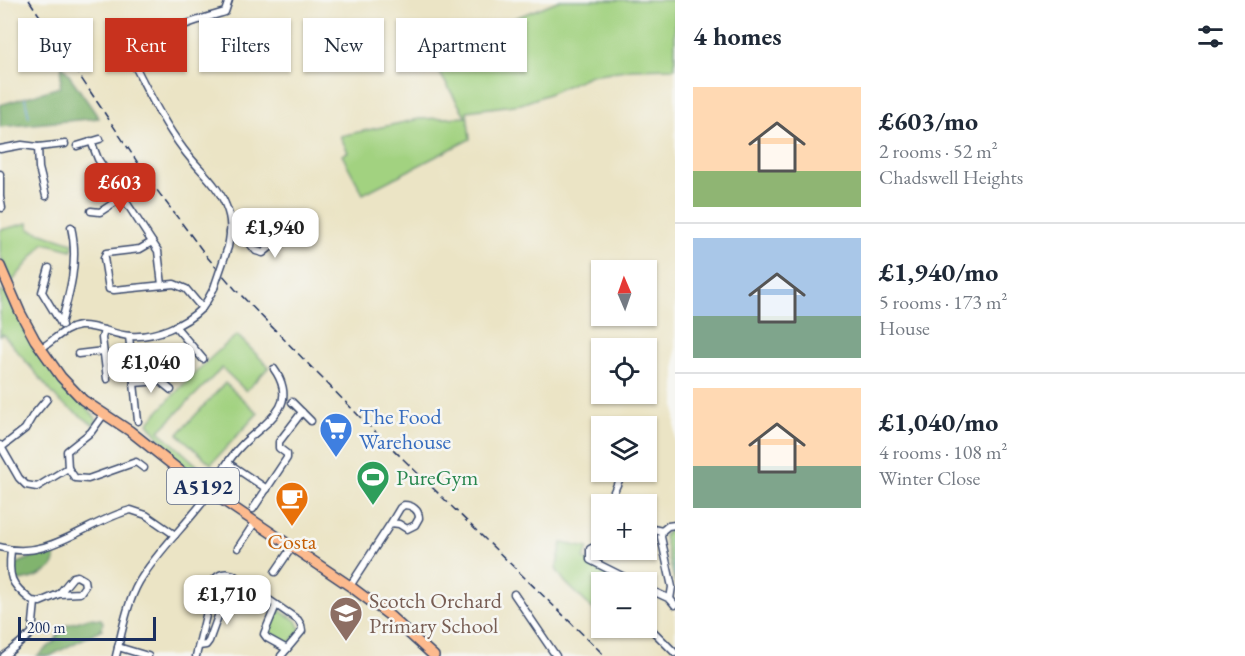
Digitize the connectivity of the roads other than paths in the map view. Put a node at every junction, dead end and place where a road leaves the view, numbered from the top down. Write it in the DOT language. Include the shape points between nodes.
graph roads {
  1 [pos="229,0"];
  2 [pos="100,139"];
  3 [pos="91,141"];
  4 [pos="62,146"];
  5 [pos="77,146"];
  6 [pos="38,147"];
  7 [pos="0,149"];
  8 [pos="0,174"];
  9 [pos="0,196"];
  10 [pos="46,196"];
  11 [pos="123,197"];
  12 [pos="3,208"];
  13 [pos="91,211"];
  14 [pos="310,215"];
  15 [pos="71,227"];
  16 [pos="230,232"];
  17 [pos="152,242"];
  18 [pos="0,266"];
  19 [pos="49,268"];
  20 [pos="162,285"];
  21 [pos="4,286"];
  22 [pos="202,308"];
  23 [pos="61,324"];
  24 [pos="175,326"];
  25 [pos="104,330"];
  26 [pos="65,331"];
  27 [pos="129,336"];
  28 [pos="40,349"];
  29 [pos="103,351"];
  30 [pos="78,354"];
  31 [pos="203,359"];
  32 [pos="274,369"];
  33 [pos="107,379"];
  34 [pos="134,383"];
  35 [pos="171,390"];
  36 [pos="47,399"];
  37 [pos="292,402"];
  38 [pos="302,412"];
  39 [pos="104,414"];
  40 [pos="138,421"];
  41 [pos="311,421"];
  42 [pos="1,446"];
  43 [pos="228,463"];
  44 [pos="68,468"];
  45 [pos="144,468"];
  46 [pos="267,489"];
  47 [pos="210,491"];
  48 [pos="253,509"];
  49 [pos="255,522"];
  50 [pos="392,524"];
  51 [pos="675,525"];
  52 [pos="657,530"];
  53 [pos="662,531"];
  54 [pos="175,535"];
  55 [pos="0,547"];
  56 [pos="292,547"];
  57 [pos="238,548"];
  58 [pos="591,548"];
  59 [pos="10,550"];
  60 [pos="275,572"];
  61 [pos="613,572"];
  62 [pos="233,575"];
  63 [pos="350,586"];
  64 [pos="59,594"];
  65 [pos="657,594"];
  66 [pos="518,596"];
  67 [pos="35,602"];
  68 [pos="672,602"];
  69 [pos="276,605"];
  70 [pos="657,635"];
  71 [pos="199,646"];
  72 [pos="118,647"];
  73 [pos="287,649"];
  74 [pos="675,653"];
  75 [pos="4,656"];
  76 [pos="116,656"];
  77 [pos="148,656"];
  78 [pos="196,656"];
  79 [pos="281,656"];
  80 [pos="434,656"];
  81 [pos="556,656"];
  1 -- 16 [label="street" via="225,12 193,20 152,42 138,54 135,66 183,149 219,191 231,221"];
  2 -- 3 [label="street"];
  3 -- 5 [label="street"];
  3 -- 11 [label="street"];
  4 -- 6 [label="street"];
  6 -- 7 [label="street"];
  6 -- 10 [label="street"];
  8 -- 9 [label="street"];
  9 -- 12 [label="street"];
  11 -- 13 [label="street" via="100,212"];
  11 -- 17 [label="street"];
  14 -- 16 [label="street" via="263,253 256,251 242,234"];
  15 -- 23 [label="street" via="73,280"];
  16 -- 22 [label="street, bridge" via="214,288"];
  17 -- 20 [label="street" via="160,257"];
  17 -- 20 [label="street" via="140,249 106,253 107,284 114,290"];
  18 -- 21 [label="highway, A5192"];
  19 -- 23 [label="street" via="42,292"];
  20 -- 22 [label="street" via="180,286"];
  21 -- 28 [label="highway, A5192"];
  22 -- 24 [label="street"];
  23 -- 26 [label="street"];
  24 -- 27 [label="street"];
  24 -- 31 [label="street"];
  25 -- 26 [label="street" via="81,326"];
  25 -- 27 [label="street"];
  25 -- 29 [label="street"];
  26 -- 28 [label="street"];
  27 -- 34 [label="street"];
  28 -- 39 [label="highway, A5192" via="68,385"];
  29 -- 30 [label="street"];
  29 -- 33 [label="street"];
  32 -- 43 [label="street" via="283,389 280,408"];
  34 -- 35 [label="street" via="160,381"];
  34 -- 40 [label="street"];
  36 -- 42 [label="street" via="25,429"];
  37 -- 38 [label="street"];
  38 -- 41 [label="street"];
  38 -- 46 [label="street" via="279,442 287,458"];
  39 -- 44 [label="street" via="91,432 67,452"];
  39 -- 47 [label="highway, A5192"];
  42 -- 44 [label="street" via="26,485 36,487"];
  43 -- 46 [label="street"];
  43 -- 47 [label="street"];
  44 -- 45 [label="street" via="75,477 88,479 136,462"];
  46 -- 48 [label="street"];
  47 -- 49 [label="highway, A5192"];
  47 -- 54 [label="street"];
  49 -- 56 [label="highway, A5192"];
  49 -- 57 [label="street"];
  50 -- 50 [label="street" via="407,529 419,514 414,507 404,505"];
  50 -- 63 [label="street"];
  51 -- 53 [label="street"];
  52 -- 53 [label="street"];
  53 -- 68 [label="street"];
  54 -- 59 [label="street" via="146,515 131,510 49,545 26,551"];
  54 -- 72 [label="street" via="138,585"];
  55 -- 59 [label="street"];
  56 -- 60 [label="street"];
  56 -- 63 [label="highway, A5192"];
  58 -- 61 [label="street" via="590,560"];
  59 -- 67 [label="street" via="9,576"];
  62 -- 69 [label="street"];
  62 -- 71 [label="street" via="209,641"];
  62 -- 71 [label="street" via="218,574 215,579"];
  63 -- 80 [label="highway, A5192"];
  64 -- 67 [label="street"];
  65 -- 68 [label="street"];
  66 -- 81 [label="street"];
  67 -- 75 [label="street" via="32,633"];
  69 -- 73 [label="street" via="264,634"];
  69 -- 73 [label="street" via="301,625 302,632"];
  70 -- 74 [label="street"];
  71 -- 78 [label="street"];
  72 -- 76 [label="street"];
  72 -- 77 [label="street"];
  73 -- 79 [label="street"];
}
